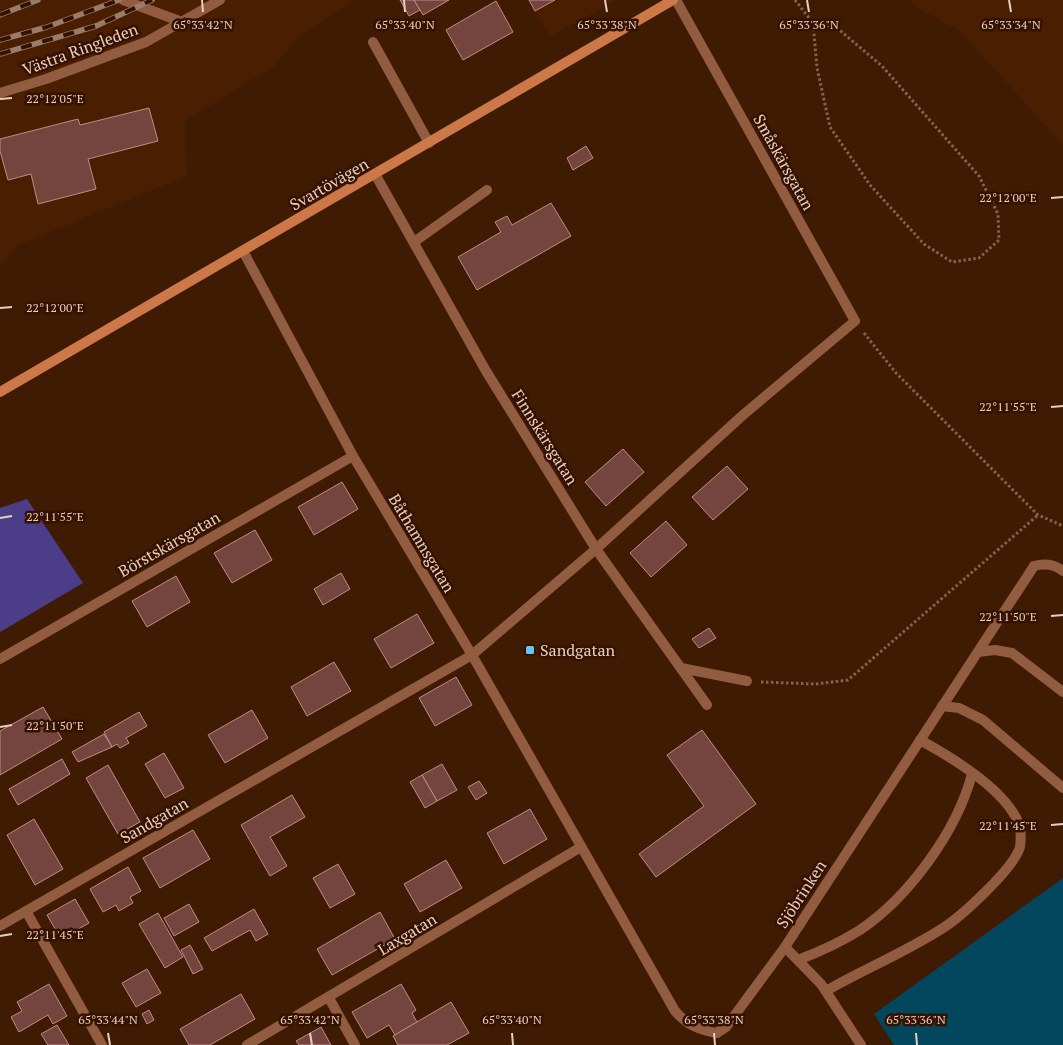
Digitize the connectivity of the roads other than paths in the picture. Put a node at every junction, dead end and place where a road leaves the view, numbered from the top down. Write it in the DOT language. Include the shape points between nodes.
graph roads {
  1 [pos="123,0"];
  2 [pos="220,0"];
  3 [pos="674,0"];
  4 [pos="182,22"];
  5 [pos="374,42"];
  6 [pos="0,93"];
  7 [pos="429,143"];
  8 [pos="375,174"];
  9 [pos="487,190"];
  10 [pos="414,242"];
  11 [pos="243,251"];
  12 [pos="838,333"];
  13 [pos="0,392"];
  14 [pos="353,456"];
  15 [pos="596,549"];
  16 [pos="1063,572"];
  17 [pos="978,652"];
  18 [pos="472,655"];
  19 [pos="0,658"];
  20 [pos="681,668"];
  21 [pos="747,681"];
  22 [pos="1063,692"];
  23 [pos="707,705"];
  24 [pos="942,706"];
  25 [pos="920,740"];
  26 [pos="972,774"];
  27 [pos="1063,788"];
  28 [pos="580,847"];
  29 [pos="26,911"];
  30 [pos="0,926"];
  31 [pos="785,947"];
  32 [pos="798,960"];
  33 [pos="826,991"];
  34 [pos="329,998"];
  35 [pos="102,1045"];
  36 [pos="247,1045"];
  37 [pos="355,1045"];
  38 [pos="862,1045"];
  1 -- 4 [label="street"];
  2 -- 4 [label="street, Västra Ringleden"];
  3 -- 7 [label="main road, Svartövägen"];
  3 -- 12 [label="street, Småskärsgatan" via="854,321"];
  4 -- 6 [label="street, Västra Ringleden" via="146,42"];
  5 -- 7 [label="street"];
  7 -- 8 [label="main road, Svartövägen"];
  8 -- 10 [label="street, Finnskärsgatan"];
  8 -- 11 [label="main road, Svartövägen"];
  9 -- 10 [label="street"];
  10 -- 15 [label="street, Finnskärsgatan" via="486,371"];
  11 -- 13 [label="main road, Svartövägen"];
  11 -- 14 [label="street, Båthamnsgatan"];
  12 -- 15 [label="street, Sandgatan"];
  14 -- 18 [label="street, Båthamnsgatan"];
  14 -- 19 [label="street, Börstskärsgatan"];
  15 -- 18 [label="street, Sandgatan"];
  15 -- 20 [label="street, Finnskärsgatan"];
  16 -- 17 [label="street, Sjöbrinken" via="1058,567 1045,564 1034,566"];
  17 -- 22 [label="street" via="1012,653"];
  17 -- 24 [label="street, Sjöbrinken"];
  18 -- 28 [label="street, Båthamnsgatan"];
  18 -- 29 [label="street, Sandgatan"];
  20 -- 21 [label="street"];
  20 -- 23 [label="street, Finnskärsgatan"];
  24 -- 25 [label="street, Sjöbrinken"];
  24 -- 27 [label="street" via="960,708 982,720"];
  25 -- 26 [label="street"];
  25 -- 31 [label="street, Sjöbrinken"];
  26 -- 32 [label="street" via="968,792 954,821 919,873 892,902 860,929 822,951"];
  26 -- 33 [label="street" via="1000,796 1020,826 1020,846 1011,863 962,914 942,929"];
  28 -- 31 [label="street, Sjöbrinken" via="674,1011 686,1023 700,1030 717,1033 726,1028"];
  28 -- 34 [label="street, Laxgatan"];
  29 -- 30 [label="street, Sandgatan"];
  29 -- 35 [label="street"];
  31 -- 32 [label="street"];
  32 -- 33 [label="street"];
  33 -- 38 [label="street"];
  34 -- 36 [label="street, Laxgatan"];
  34 -- 37 [label="street"];
}
